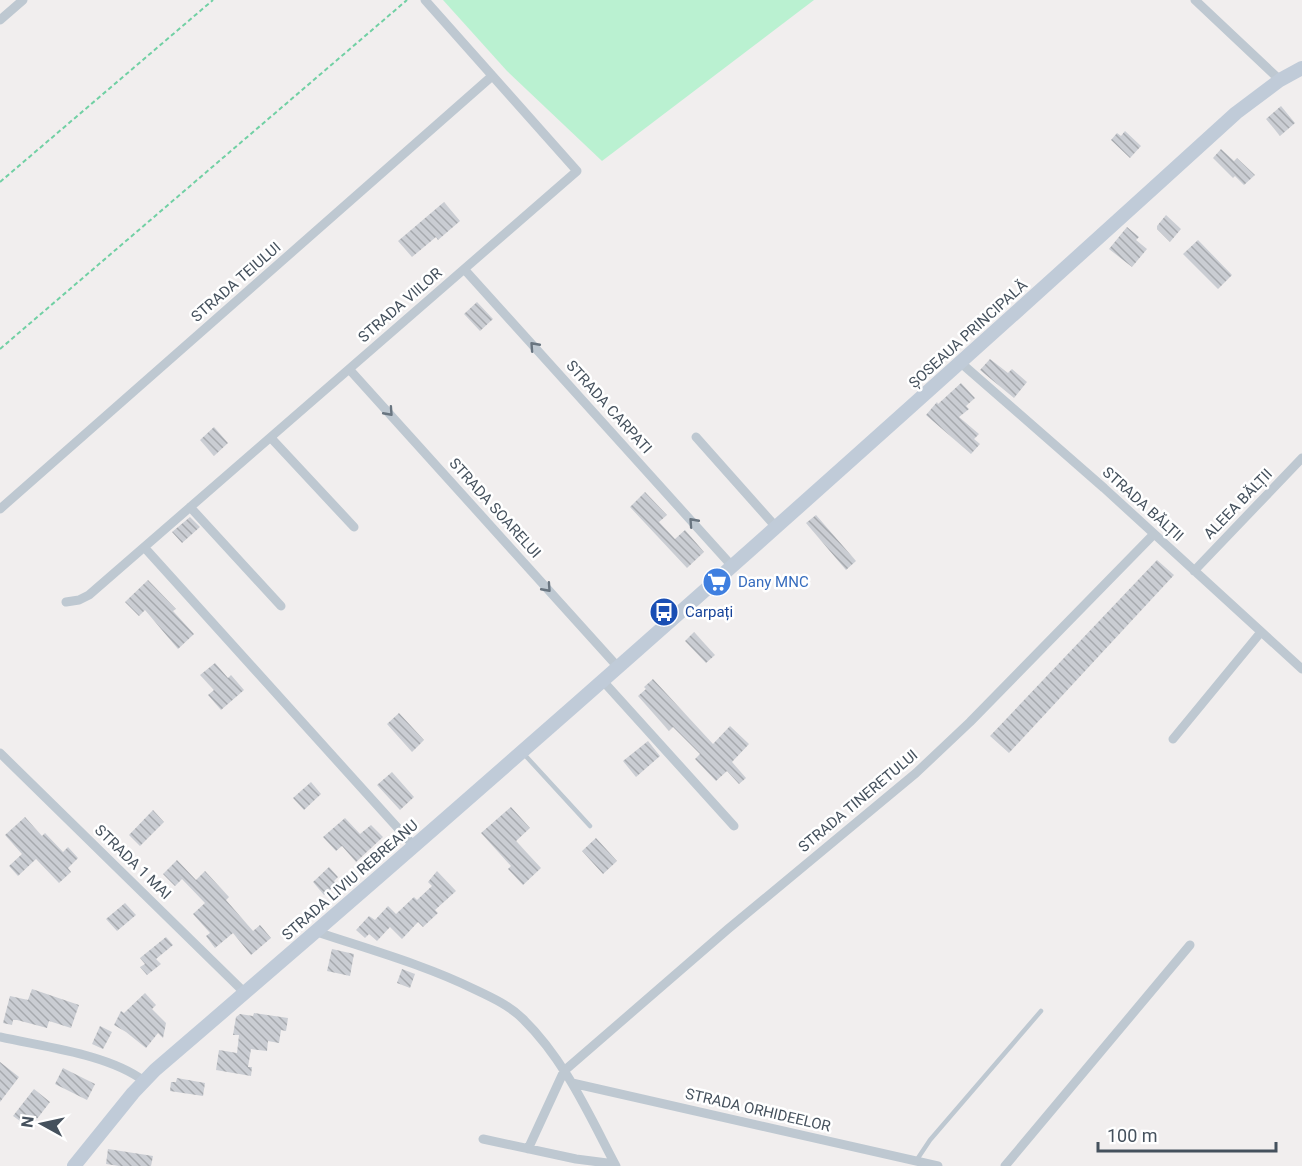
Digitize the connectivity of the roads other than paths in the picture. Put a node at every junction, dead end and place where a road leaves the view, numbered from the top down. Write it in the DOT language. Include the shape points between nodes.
graph roads {
  1 [pos="23,0"];
  2 [pos="425,0"];
  3 [pos="1195,0"];
  4 [pos="0,20"];
  5 [pos="1302,68"];
  6 [pos="491,76"];
  7 [pos="1280,80"];
  8 [pos="465,269"];
  9 [pos="961,363"];
  10 [pos="349,369"];
  11 [pos="696,437"];
  12 [pos="271,438"];
  13 [pos="1302,458"];
  14 [pos="190,507"];
  15 [pos="0,509"];
  16 [pos="354,527"];
  17 [pos="776,527"];
  18 [pos="1154,534"];
  19 [pos="144,547"];
  20 [pos="732,566"];
  21 [pos="1194,571"];
  22 [pos="66,602"];
  23 [pos="281,606"];
  24 [pos="658,630"];
  25 [pos="1261,632"];
  26 [pos="1300,664"];
  27 [pos="617,666"];
  28 [pos="602,680"];
  29 [pos="1173,738"];
  30 [pos="521,751"];
  31 [pos="0,753"];
  32 [pos="590,826"];
  33 [pos="734,826"];
  34 [pos="414,846"];
  35 [pos="317,932"];
  36 [pos="1190,945"];
  37 [pos="245,993"];
  38 [pos="1041,1011"];
  39 [pos="0,1037"];
  40 [pos="564,1071"];
  41 [pos="144,1081"];
  42 [pos="572,1083"];
  43 [pos="483,1139"];
  44 [pos="528,1149"];
  45 [pos="916,1161"];
  46 [pos="616,1165"];
  47 [pos="74,1166"];
  48 [pos="938,1166"];
  49 [pos="1005,1166"];
  1 -- 4 [label="street"];
  2 -- 6 [label="street, STRADA VIILOR"];
  3 -- 7 [label="street"];
  5 -- 7 [label="main road, ȘOSEAUA PRINCIPALĂ"];
  6 -- 8 [label="street, STRADA VIILOR" via="577,171"];
  6 -- 15 [label="street, STRADA TEIULUI"];
  7 -- 9 [label="main road, ȘOSEAUA PRINCIPALĂ" via="1236,113"];
  8 -- 10 [label="street, STRADA VIILOR"];
  20 -- 8 [label="street, STRADA CARPATI, one-way"];
  9 -- 17 [label="main road, ȘOSEAUA PRINCIPALĂ"];
  9 -- 18 [label="street, STRADA BĂLȚII"];
  10 -- 12 [label="street, STRADA VIILOR"];
  10 -- 27 [label="street, STRADA SOARELUI, one-way"];
  11 -- 17 [label="street"];
  12 -- 14 [label="street, STRADA VIILOR"];
  12 -- 16 [label="street"];
  13 -- 21 [label="street, ALEEA BĂLȚII"];
  14 -- 19 [label="street, STRADA VIILOR"];
  14 -- 23 [label="street"];
  17 -- 20 [label="main road, ȘOSEAUA PRINCIPALĂ"];
  18 -- 21 [label="street, STRADA BĂLȚII"];
  18 -- 40 [label="street, STRADA TINERETULUI" via="916,773"];
  19 -- 22 [label="street, STRADA VIILOR" via="89,595"];
  19 -- 34 [label="street"];
  20 -- 24 [label="main road, ȘOSEAUA PRINCIPALĂ"];
  21 -- 25 [label="street, STRADA BĂLȚII"];
  24 -- 27 [label="main road, STRADA LIVIU REBREANU"];
  25 -- 26 [label="street, STRADA BĂLȚII"];
  25 -- 29 [label="street"];
  27 -- 28 [label="main road, STRADA LIVIU REBREANU"];
  28 -- 30 [label="main road, STRADA LIVIU REBREANU"];
  28 -- 33 [label="street"];
  30 -- 32 [label="lane"];
  30 -- 34 [label="main road, STRADA LIVIU REBREANU"];
  31 -- 37 [label="street, STRADA 1 MAI"];
  34 -- 35 [label="main road, STRADA LIVIU REBREANU"];
  35 -- 37 [label="main road, STRADA LIVIU REBREANU"];
  35 -- 40 [label="street" via="429,968 502,1003 522,1018"];
  36 -- 49 [label="street"];
  37 -- 41 [label="main road, STRADA LIVIU REBREANU"];
  38 -- 45 [label="lane"];
  39 -- 41 [label="street" via="111,1062"];
  40 -- 42 [label="street"];
  40 -- 44 [label="street"];
  41 -- 47 [label="main road, STRADA LIVIU REBREANU"];
  42 -- 45 [label="street, STRADA ORHIDEELOR"];
  42 -- 46 [label="street"];
  43 -- 44 [label="street"];
  44 -- 46 [label="street"];
  45 -- 48 [label="street, STRADA ORHIDEELOR"];
}
